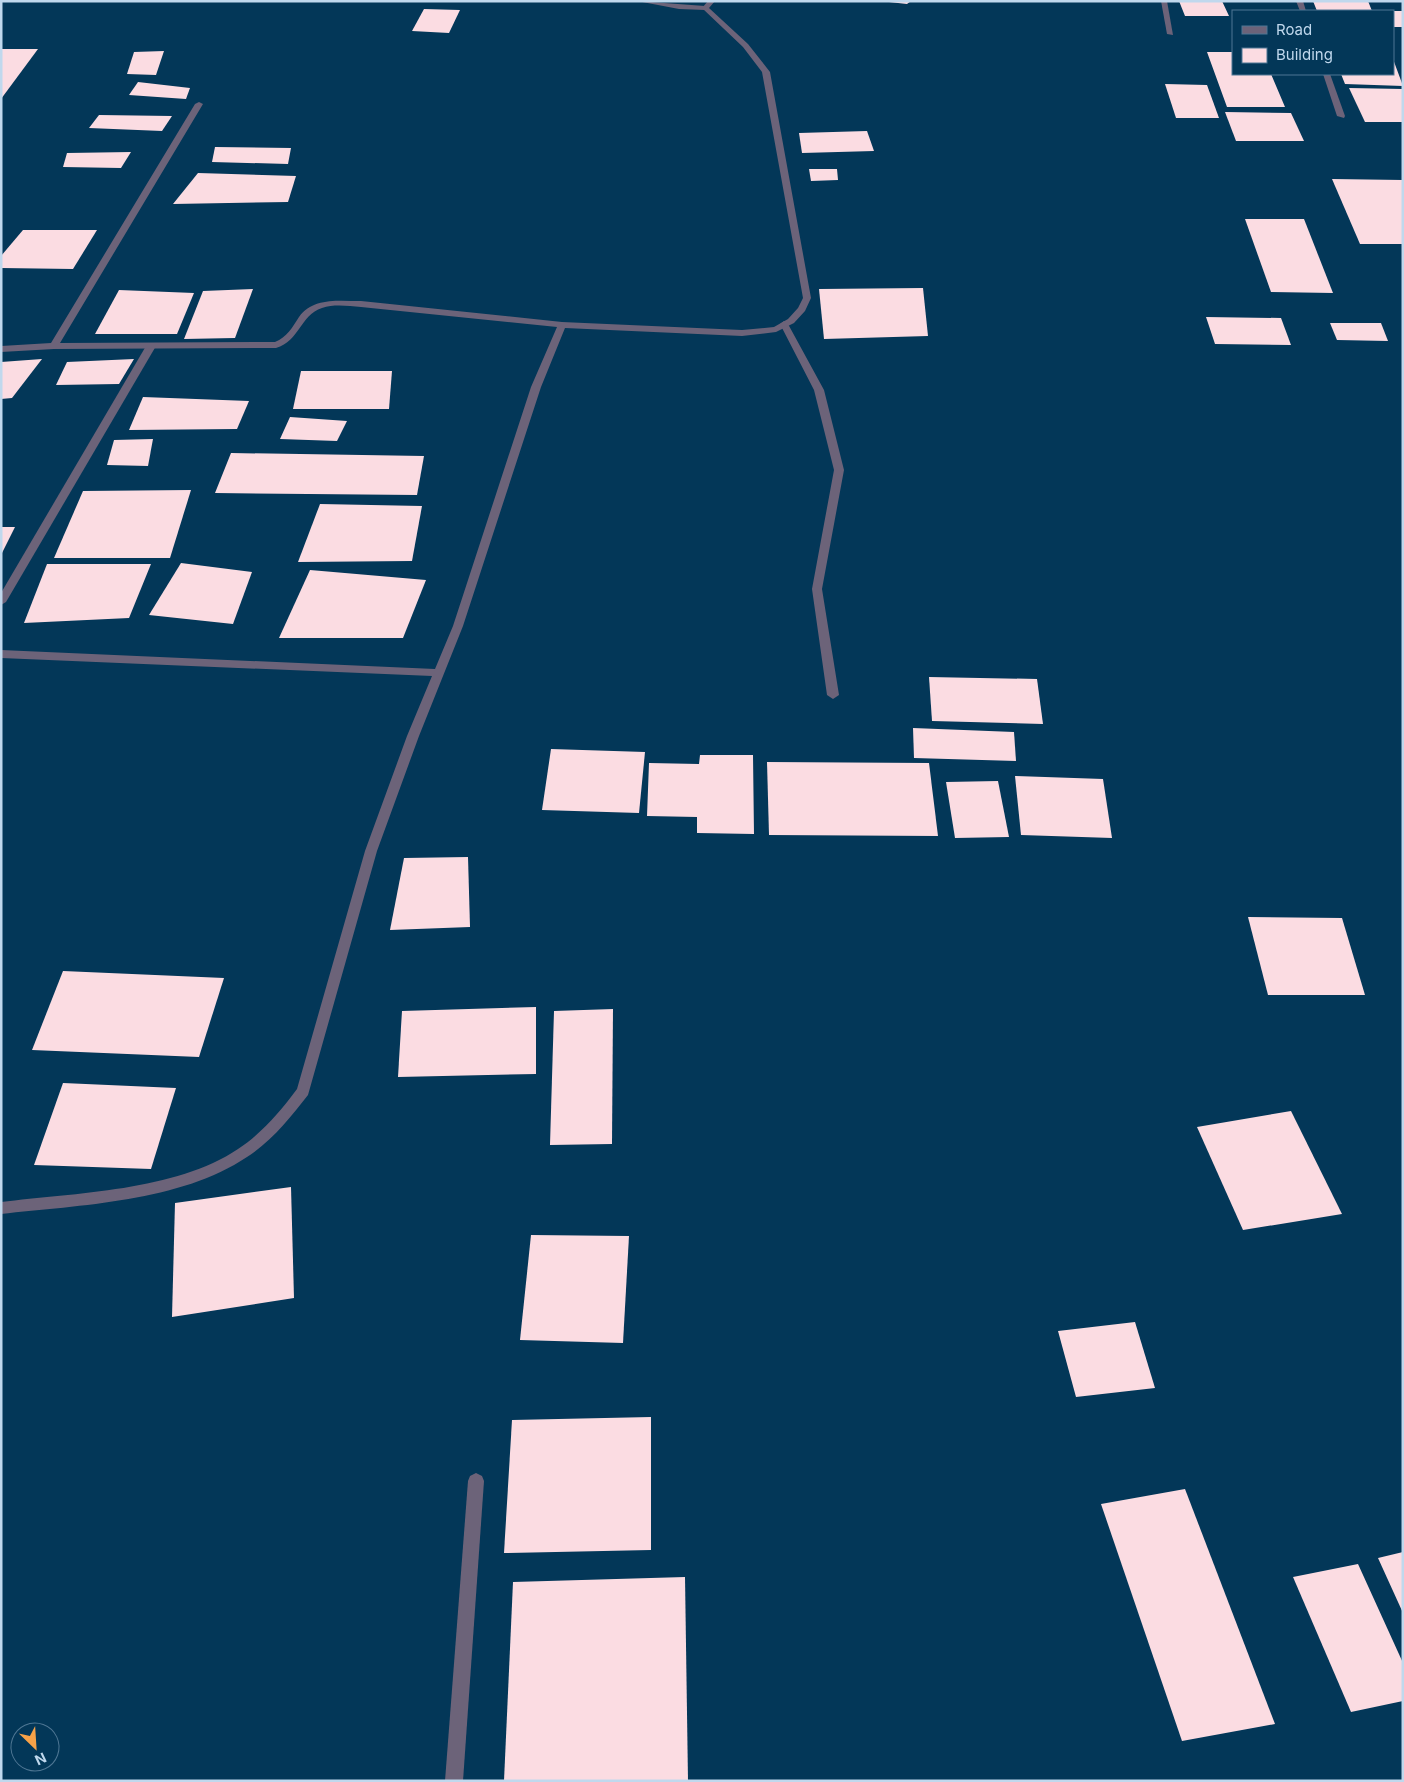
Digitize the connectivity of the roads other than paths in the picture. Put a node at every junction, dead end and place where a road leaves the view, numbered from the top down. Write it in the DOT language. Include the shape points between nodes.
graph roads {
  1 [pos="640,1"];
  2 [pos="712,1"];
  3 [pos="1164,1"];
  4 [pos="705,8"];
  5 [pos="1172,34"];
  6 [pos="1326,75"];
  7 [pos="199,104"];
  8 [pos="1341,116"];
  9 [pos="784,324"];
  10 [pos="562,325"];
  11 [pos="54,346"];
  12 [pos="151,346"];
  13 [pos="1,349"];
  14 [pos="1,602"];
  15 [pos="1,654"];
  16 [pos="437,673"];
  17 [pos="833,695"];
  18 [pos="1,1208"];
  19 [pos="476,1481"];
  20 [pos="454,1781"];
  1 -- 4 [label="street"];
  2 -- 4 [label="street"];
  3 -- 5 [label="street"];
  4 -- 9 [label="street" via="741,38 766,72 807,298 802,310"];
  6 -- 8 [label="street"];
  7 -- 11 [label="street"];
  9 -- 10 [label="street" via="776,329 742,333"];
  9 -- 17 [label="street" via="819,390 840,470 818,589"];
  10 -- 12 [label="street" via="341,304 314,308 290,339 276,345"];
  10 -- 16 [label="street" via="536,387 458,626"];
  11 -- 12 [label="street"];
  11 -- 13 [label="street"];
  12 -- 14 [label="street"];
  15 -- 16 [label="street"];
  16 -- 18 [label="street" via="371,851 303,1091 279,1123 243,1153 204,1174 134,1192"];
  19 -- 20 [label="street"];
}
